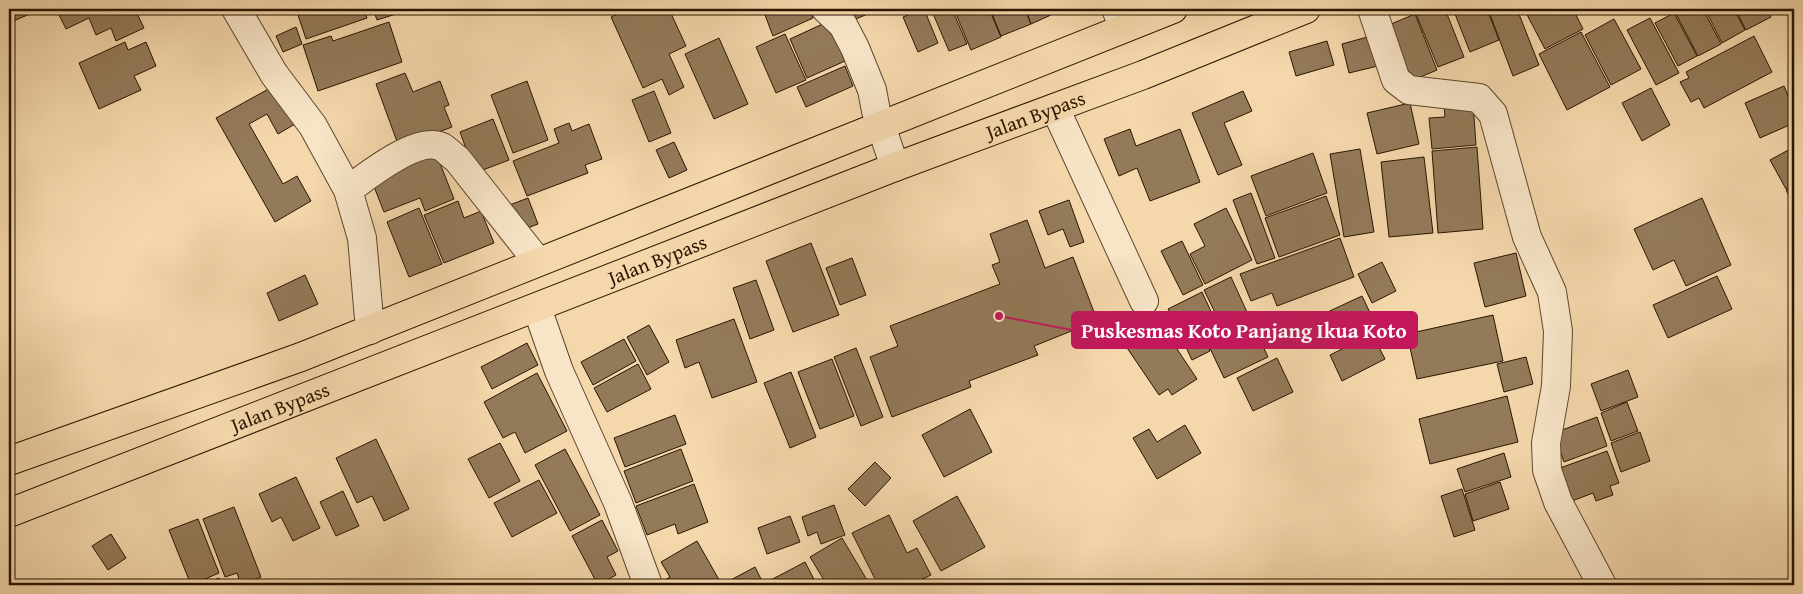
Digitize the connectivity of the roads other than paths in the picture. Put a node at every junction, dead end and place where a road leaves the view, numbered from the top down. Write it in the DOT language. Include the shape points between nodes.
graph roads {
  1 [pos="236,9"];
  2 [pos="826,9"];
  3 [pos="1173,9"];
  4 [pos="1306,9"];
  5 [pos="1372,9"];
  6 [pos="1120,18"];
  7 [pos="1055,108"];
  8 [pos="880,124"];
  9 [pos="895,167"];
  10 [pos="348,190"];
  11 [pos="538,262"];
  12 [pos="1144,301"];
  13 [pos="537,308"];
  14 [pos="370,330"];
  15 [pos="9,460"];
  16 [pos="9,513"];
  17 [pos="648,585"];
  18 [pos="1602,585"];
  1 -- 10 [label="street" via="274,74 313,126"];
  2 -- 8 [label="street" via="843,24 855,48 872,90"];
  3 -- 6 [label="highway, Jalan Bypass"];
  4 -- 7 [label="highway, Jalan Bypass"];
  5 -- 18 [label="street" via="1396,80 1401,86 1408,90 1479,98 1493,114 1527,237 1552,292 1558,331 1556,386 1546,443 1547,470 1558,502"];
  6 -- 8 [label="highway, Jalan Bypass"];
  7 -- 9 [label="highway, Jalan Bypass"];
  7 -- 12 [label="street"];
  8 -- 9 [label="street"];
  8 -- 11 [label="highway, Jalan Bypass"];
  9 -- 13 [label="highway, Jalan Bypass"];
  10 -- 11 [label="street" via="412,149 428,145 441,147 457,159"];
  10 -- 14 [label="street" via="362,238"];
  11 -- 14 [label="highway, Jalan Bypass"];
  13 -- 16 [label="highway, Jalan Bypass"];
  13 -- 17 [label="street" via="560,372 618,503"];
  14 -- 15 [label="highway, Jalan Bypass"];
}
